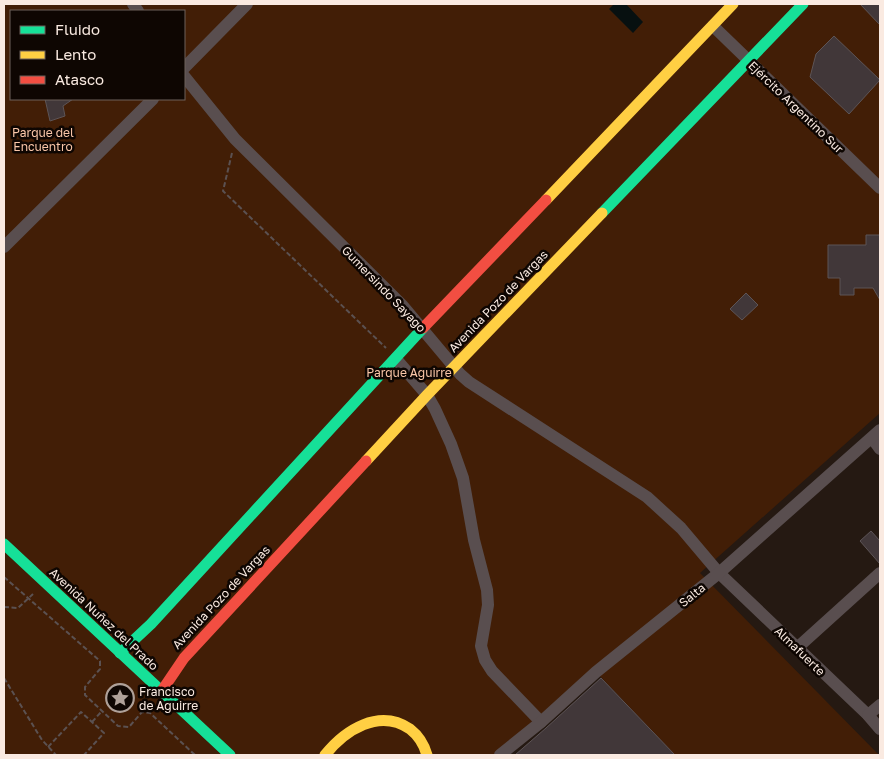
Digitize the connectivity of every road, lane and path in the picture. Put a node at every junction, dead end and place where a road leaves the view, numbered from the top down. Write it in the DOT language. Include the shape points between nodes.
graph roads {
  1 [pos="247,4"];
  2 [pos="733,4"];
  3 [pos="803,4"];
  4 [pos="713,26"];
  5 [pos="748,60"];
  6 [pos="185,67"];
  7 [pos="185,77"];
  8 [pos="152,100"];
  9 [pos="235,139"];
  10 [pos="880,188"];
  11 [pos="4,247"];
  12 [pos="422,329"];
  13 [pos="396,359"];
  14 [pos="454,367"];
  15 [pos="426,395"];
  16 [pos="876,434"];
  17 [pos="880,449"];
  18 [pos="4,544"];
  19 [pos="719,573"];
  20 [pos="880,573"];
  21 [pos="4,577"];
  22 [pos="4,607"];
  23 [pos="18,608"];
  24 [pos="797,648"];
  25 [pos="120,653"];
  26 [pos="4,678"];
  27 [pos="161,692"];
  28 [pos="880,704"];
  29 [pos="102,711"];
  30 [pos="868,715"];
  31 [pos="541,722"];
  32 [pos="92,723"];
  33 [pos="880,729"];
  34 [pos="48,747"];
  35 [pos="56,755"];
  36 [pos="84,755"];
  37 [pos="195,755"];
  38 [pos="230,755"];
  39 [pos="325,755"];
  40 [pos="427,755"];
  41 [pos="500,755"];
  1 -- 6 [label="street"];
  2 -- 4 [label="main road"];
  3 -- 5 [label="main road, Avenida Pozo de Vargas"];
  4 -- 5 [label="street, Ejército Argentino Sur"];
  4 -- 12 [label="main road"];
  5 -- 10 [label="street, Ejército Argentino Sur"];
  5 -- 14 [label="main road, Avenida Pozo de Vargas"];
  7 -- 9 [label="street, Gumersindo Sayago"];
  8 -- 11 [label="street"];
  9 -- 12 [label="street, Gumersindo Sayago" via="403,306"];
  9 -- 13 [label="path" via="223,190"];
  12 -- 13 [label="main road"];
  12 -- 14 [label="street, Gumersindo Sayago"];
  13 -- 15 [label="street"];
  13 -- 25 [label="main road" via="151,624"];
  14 -- 15 [label="main road, Avenida Pozo de Vargas"];
  14 -- 19 [label="street, Gumersindo Sayago" via="469,382 647,498 681,528"];
  15 -- 27 [label="main road, Avenida Pozo de Vargas" via="184,658"];
  15 -- 31 [label="street" via="464,478 475,547 487,590 488,605 481,646 485,660"];
  16 -- 17 [label="street"];
  16 -- 19 [label="street, Salta"];
  18 -- 25 [label="main road, Avenida Nuñez del Prado"];
  19 -- 24 [label="street, Almafuerte"];
  19 -- 31 [label="street, Salta" via="596,672"];
  20 -- 24 [label="street"];
  21 -- 29 [label="path" via="100,661 100,669 84,691"];
  22 -- 23 [label="path"];
  24 -- 30 [label="street, Almafuerte"];
  25 -- 27 [label="main road, Avenida Nuñez del Prado"];
  26 -- 34 [label="path"];
  27 -- 38 [label="main road, Avenida Nuñez del Prado"];
  28 -- 30 [label="street"];
  29 -- 32 [label="path"];
  29 -- 37 [label="path" via="118,726 124,727 142,712 150,713"];
  30 -- 33 [label="street, Almafuerte"];
  31 -- 41 [label="street, Salta"];
  32 -- 34 [label="path" via="80,712"];
  32 -- 36 [label="path" via="104,734"];
  34 -- 35 [label="path"];
  39 -- 40 [label="main road" via="351,730 386,719 400,721 411,728 419,736"];
}
